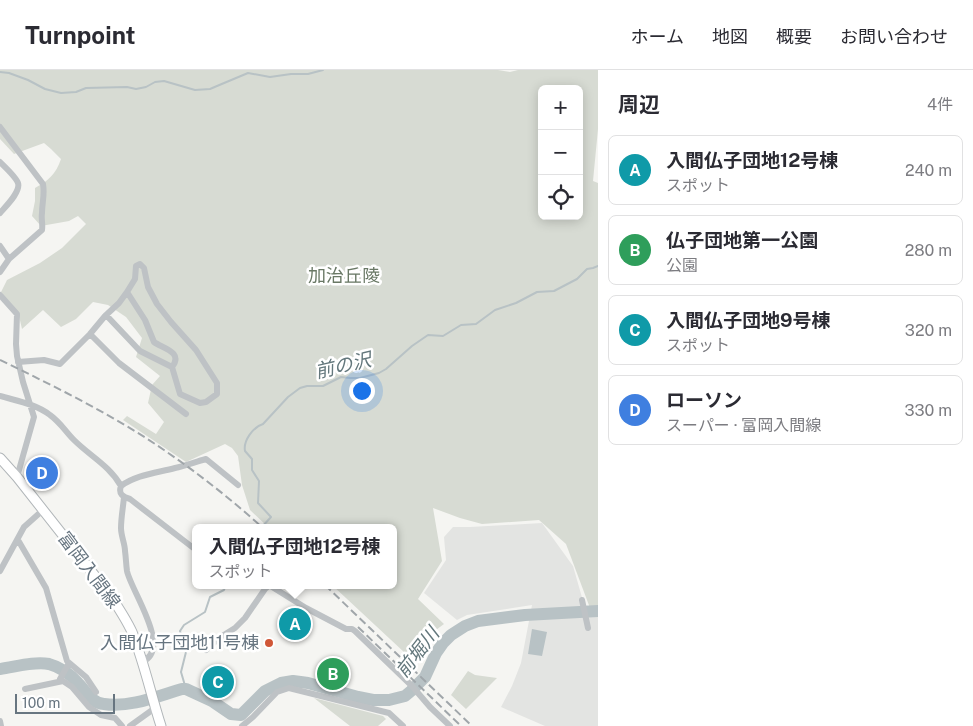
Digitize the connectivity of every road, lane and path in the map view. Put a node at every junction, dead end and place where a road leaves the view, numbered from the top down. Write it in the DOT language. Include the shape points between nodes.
graph roads {
  1 [pos="0,127"];
  2 [pos="0,162"];
  3 [pos="0,213"];
  4 [pos="0,246"];
  5 [pos="9,259"];
  6 [pos="0,272"];
  7 [pos="128,292"];
  8 [pos="0,294"];
  9 [pos="106,315"];
  10 [pos="90,334"];
  11 [pos="18,362"];
  12 [pos="172,367"];
  13 [pos="180,394"];
  14 [pos="0,396"];
  15 [pos="30,404"];
  16 [pos="174,405"];
  17 [pos="186,414"];
  18 [pos="0,458"];
  19 [pos="17,477"];
  20 [pos="238,485"];
  21 [pos="121,486"];
  22 [pos="124,497"];
  23 [pos="43,510"];
  24 [pos="18,540"];
  25 [pos="192,547"];
  26 [pos="1,565"];
  27 [pos="265,589"];
  28 [pos="275,589"];
  29 [pos="582,600"];
  30 [pos="588,628"];
  31 [pos="206,650"];
  32 [pos="142,662"];
  33 [pos="65,671"];
  34 [pos="25,689"];
  35 [pos="96,692"];
  36 [pos="153,701"];
  37 [pos="0,721"];
  38 [pos="1,726"];
  39 [pos="122,726"];
  40 [pos="130,726"];
  41 [pos="160,726"];
  42 [pos="242,726"];
  43 [pos="404,726"];
  44 [pos="450,726"];
  1 -- 5 [label="street" via="43,184 45,194 42,230"];
  2 -- 3 [label="street" via="19,186"];
  4 -- 5 [label="street"];
  5 -- 6 [label="street"];
  7 -- 9 [label="street"];
  7 -- 12 [label="street" via="154,342 169,349 176,358"];
  7 -- 13 [label="street" via="135,278 136,266 140,264 157,304 196,350 217,384 217,394 206,402 200,403"];
  8 -- 11 [label="street" via="17,314"];
  9 -- 10 [label="street"];
  9 -- 12 [label="street" via="140,351"];
  10 -- 11 [label="street" via="60,364 44,360"];
  10 -- 16 [label="street" via="119,363"];
  11 -- 15 [label="street"];
  12 -- 13 [label="street"];
  13 -- 16 [label="street"];
  14 -- 15 [label="street"];
  15 -- 19 [label="street" via="34,417"];
  15 -- 21 [label="street" via="50,414 74,440 106,466"];
  16 -- 17 [label="street"];
  18 -- 19 [label="main road, 富岡入間線"];
  19 -- 23 [label="main road, 富岡入間線"];
  20 -- 21 [label="street" via="206,459 141,476"];
  21 -- 22 [label="street"];
  22 -- 25 [label="street"];
  22 -- 32 [label="street" via="121,529 127,571 154,639 150,656"];
  23 -- 24 [label="street" via="24,527"];
  23 -- 32 [label="main road, 富岡入間線" via="110,595 131,630"];
  24 -- 26 [label="street"];
  24 -- 33 [label="street" via="46,588 67,661"];
  27 -- 31 [label="street" via="236,628"];
  28 -- 44 [label="street" via="338,625 352,629"];
  29 -- 30 [label="street"];
  32 -- 36 [label="main road, 富岡入間線"];
  33 -- 34 [label="street"];
  33 -- 35 [label="street" via="86,677"];
  33 -- 39 [label="street" via="72,687 89,707 102,716 115,718"];
  36 -- 40 [label="street"];
  36 -- 41 [label="main road, 富岡入間線"];
  37 -- 38 [label="street"];
  42 -- 43 [label="street" via="277,692 289,688 389,713"];
}
